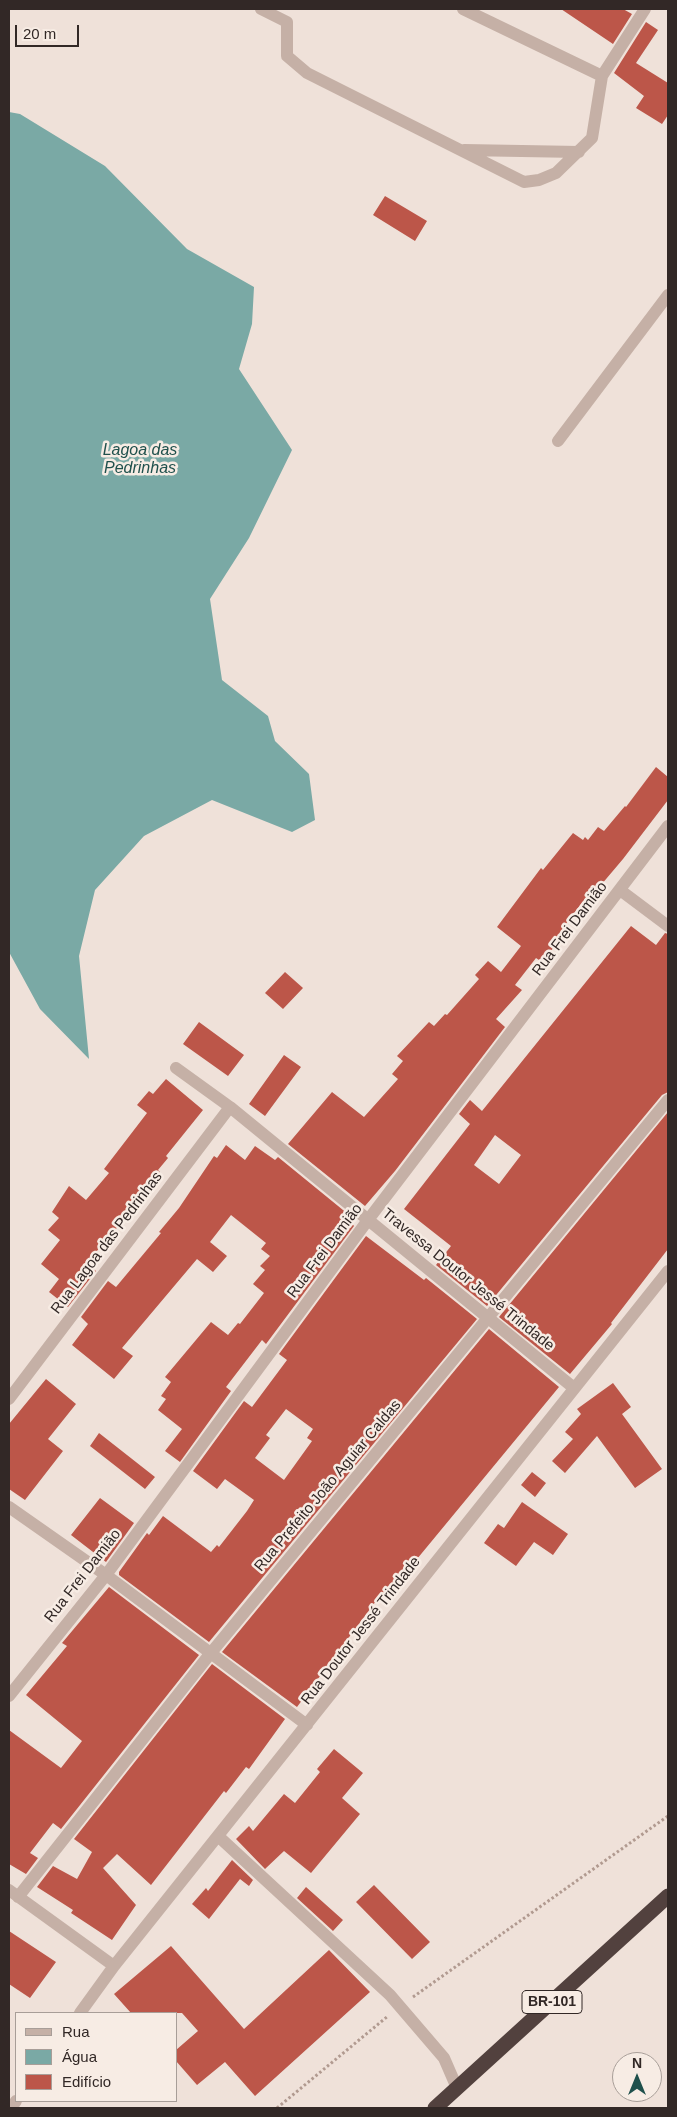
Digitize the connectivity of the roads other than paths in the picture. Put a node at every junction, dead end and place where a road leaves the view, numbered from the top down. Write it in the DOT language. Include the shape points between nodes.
graph roads {
  1 [pos="262,9"];
  2 [pos="464,9"];
  3 [pos="645,9"];
  4 [pos="602,76"];
  5 [pos="461,150"];
  6 [pos="579,152"];
  7 [pos="668,295"];
  8 [pos="558,441"];
  9 [pos="668,826"];
  10 [pos="620,890"];
  11 [pos="668,926"];
  12 [pos="176,1068"];
  13 [pos="668,1100"];
  14 [pos="230,1107"];
  15 [pos="368,1220"];
  16 [pos="668,1271"];
  17 [pos="488,1318"];
  18 [pos="574,1388"];
  19 [pos="9,1399"];
  20 [pos="9,1507"];
  21 [pos="106,1575"];
  22 [pos="210,1654"];
  23 [pos="9,1696"];
  24 [pos="307,1725"];
  25 [pos="218,1836"];
  26 [pos="13,1894"];
  27 [pos="668,1896"];
  28 [pos="114,1966"];
  29 [pos="81,2012"];
  30 [pos="457,2088"];
  31 [pos="435,2108"];
  1 -- 5 [label="street" via="287,22 287,56 307,73"];
  2 -- 4 [label="street"];
  3 -- 4 [label="street"];
  4 -- 6 [label="street" via="592,138"];
  5 -- 6 [label="street"];
  5 -- 6 [label="street" via="524,182 556,173"];
  7 -- 8 [label="street"];
  9 -- 10 [label="street, Rua Frei Damião"];
  10 -- 11 [label="street"];
  10 -- 15 [label="street, Rua Frei Damião"];
  12 -- 14 [label="street, Travessa Doutor Jessé Trindade"];
  13 -- 17 [label="street, Rua Prefeito João Aguiar Caldas"];
  14 -- 15 [label="street, Travessa Doutor Jessé Trindade"];
  14 -- 19 [label="street, Rua Lagoa das Pedrinhas"];
  15 -- 17 [label="street, Travessa Doutor Jessé Trindade"];
  15 -- 21 [label="street, Rua Frei Damião"];
  16 -- 18 [label="street, Rua Doutor Jessé Trindade"];
  17 -- 18 [label="street, Travessa Doutor Jessé Trindade"];
  17 -- 22 [label="street, Rua Prefeito João Aguiar Caldas"];
  18 -- 24 [label="street, Rua Doutor Jessé Trindade"];
  20 -- 21 [label="street"];
  21 -- 22 [label="street"];
  21 -- 23 [label="street, Rua Frei Damião"];
  22 -- 24 [label="street"];
  22 -- 26 [label="street, Rua Prefeito João Aguiar Caldas"];
  24 -- 25 [label="street, Rua Doutor Jessé Trindade"];
  25 -- 28 [label="street, Rua Doutor Jessé Trindade"];
  25 -- 30 [label="street" via="400,2006 444,2058"];
  26 -- 28 [label="street"];
  27 -- 30 [label="highway, BR-101"];
  28 -- 29 [label="street, Rua Doutor Jessé Trindade"];
  30 -- 31 [label="highway, BR-101"];
}
